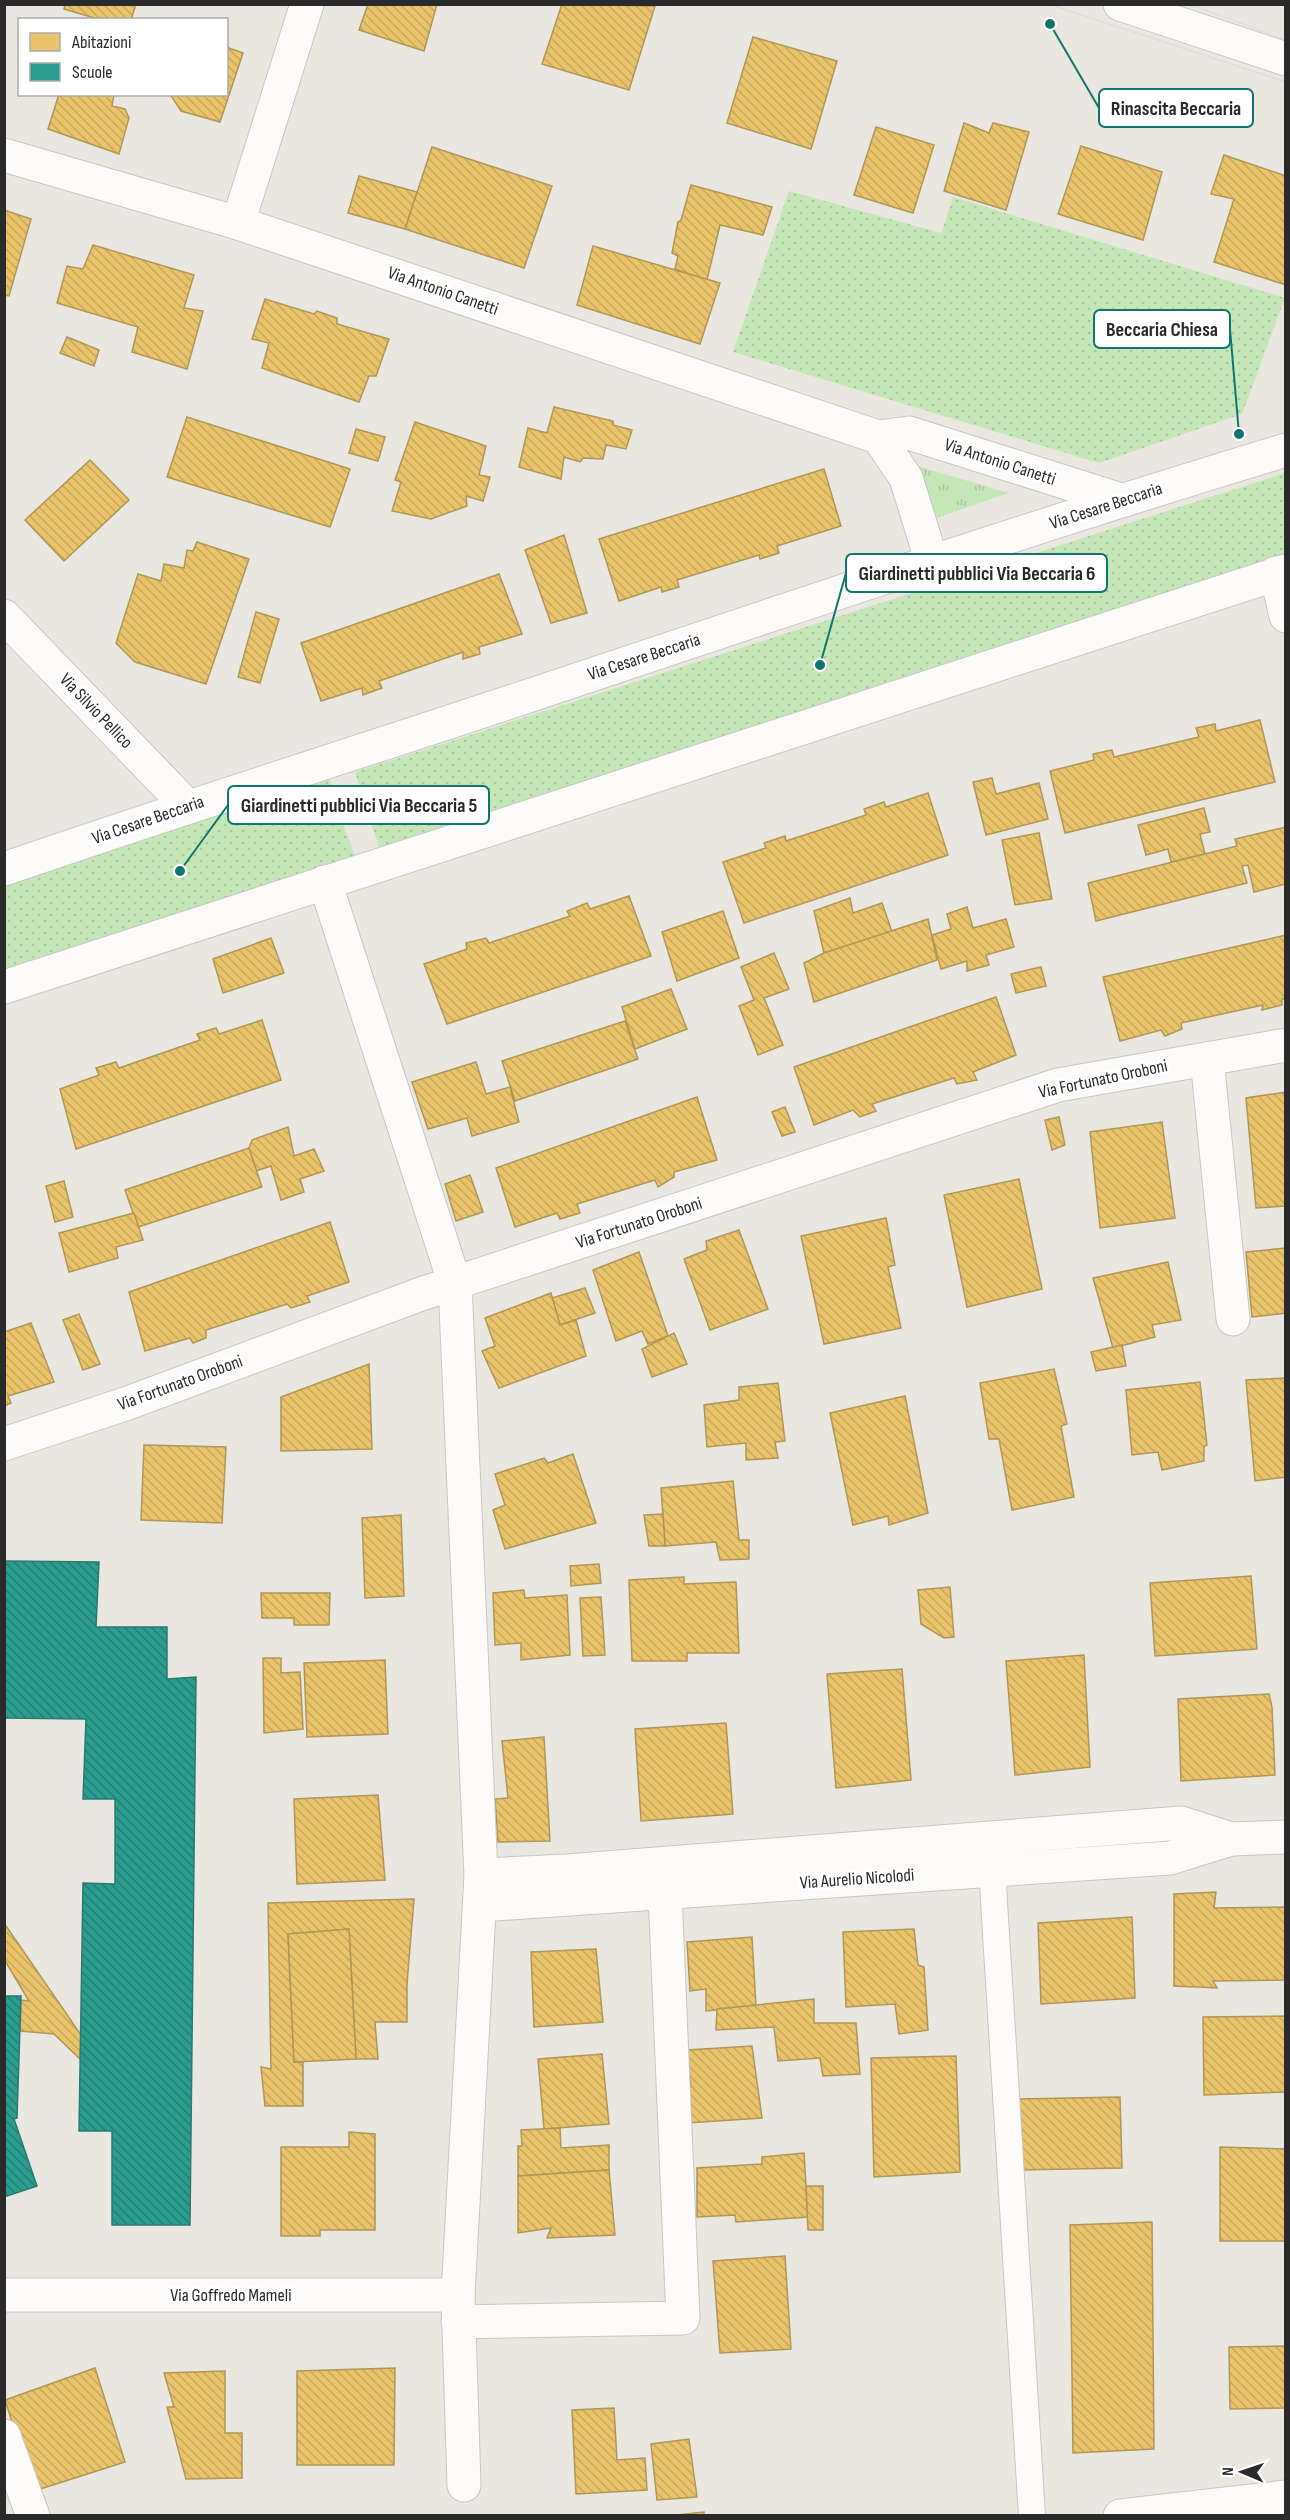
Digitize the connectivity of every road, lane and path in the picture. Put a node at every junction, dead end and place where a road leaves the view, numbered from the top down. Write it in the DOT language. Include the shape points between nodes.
graph roads {
  1 [pos="307,4"];
  2 [pos="1119,4"];
  3 [pos="1286,59"];
  4 [pos="4,155"];
  5 [pos="238,223"];
  6 [pos="878,437"];
  7 [pos="1286,450"];
  8 [pos="1120,500"];
  9 [pos="932,562"];
  10 [pos="1281,572"];
  11 [pos="4,616"];
  12 [pos="1286,616"];
  13 [pos="188,806"];
  14 [pos="4,869"];
  15 [pos="325,882"];
  16 [pos="4,987"];
  17 [pos="1286,1045"];
  18 [pos="1207,1059"];
  19 [pos="455,1284"];
  20 [pos="1233,1319"];
  21 [pos="4,1444"];
  22 [pos="1286,1837"];
  23 [pos="1231,1839"];
  24 [pos="992,1869"];
  25 [pos="481,1890"];
  26 [pos="665,1893"];
  27 [pos="4,2295"];
  28 [pos="458,2308"];
  29 [pos="4,2436"];
  30 [pos="464,2485"];
  31 [pos="1286,2497"];
  32 [pos="33,2516"];
  33 [pos="1032,2516"];
  34 [pos="1120,2516"];
  1 -- 5 [label="street"];
  2 -- 3 [label="street"];
  4 -- 5 [label="street, Via Antonio Canetti"];
  5 -- 6 [label="street, Via Antonio Canetti"];
  6 -- 8 [label="street, Via Antonio Canetti" via="909,433"];
  6 -- 9 [label="street" via="906,478"];
  7 -- 8 [label="street, Via Cesare Beccaria"];
  8 -- 9 [label="street, Via Cesare Beccaria"];
  9 -- 13 [label="street, Via Cesare Beccaria"];
  10 -- 12 [label="street"];
  10 -- 15 [label="street"];
  11 -- 13 [label="street, Via Silvio Pellico"];
  13 -- 14 [label="street, Via Cesare Beccaria"];
  15 -- 16 [label="street"];
  15 -- 19 [label="street"];
  17 -- 18 [label="street, Via Fortunato Oroboni"];
  18 -- 19 [label="street, Via Fortunato Oroboni" via="1058,1085"];
  18 -- 20 [label="street"];
  19 -- 21 [label="street, Via Fortunato Oroboni"];
  19 -- 25 [label="street"];
  22 -- 23 [label="street, Via Aurelio Nicolodi"];
  23 -- 24 [label="street, Via Aurelio Nicolodi" via="1170,1858"];
  23 -- 25 [label="street, Via Aurelio Nicolodi" via="1181,1823 567,1871"];
  24 -- 26 [label="street, Via Aurelio Nicolodi"];
  24 -- 33 [label="lane"];
  25 -- 26 [label="street, Via Aurelio Nicolodi"];
  25 -- 28 [label="street"];
  26 -- 28 [label="street, Via Goffredo Mameli" via="683,2318"];
  27 -- 28 [label="street, Via Goffredo Mameli"];
  28 -- 30 [label="street"];
  29 -- 32 [label="street"];
  31 -- 34 [label="street"];
}
